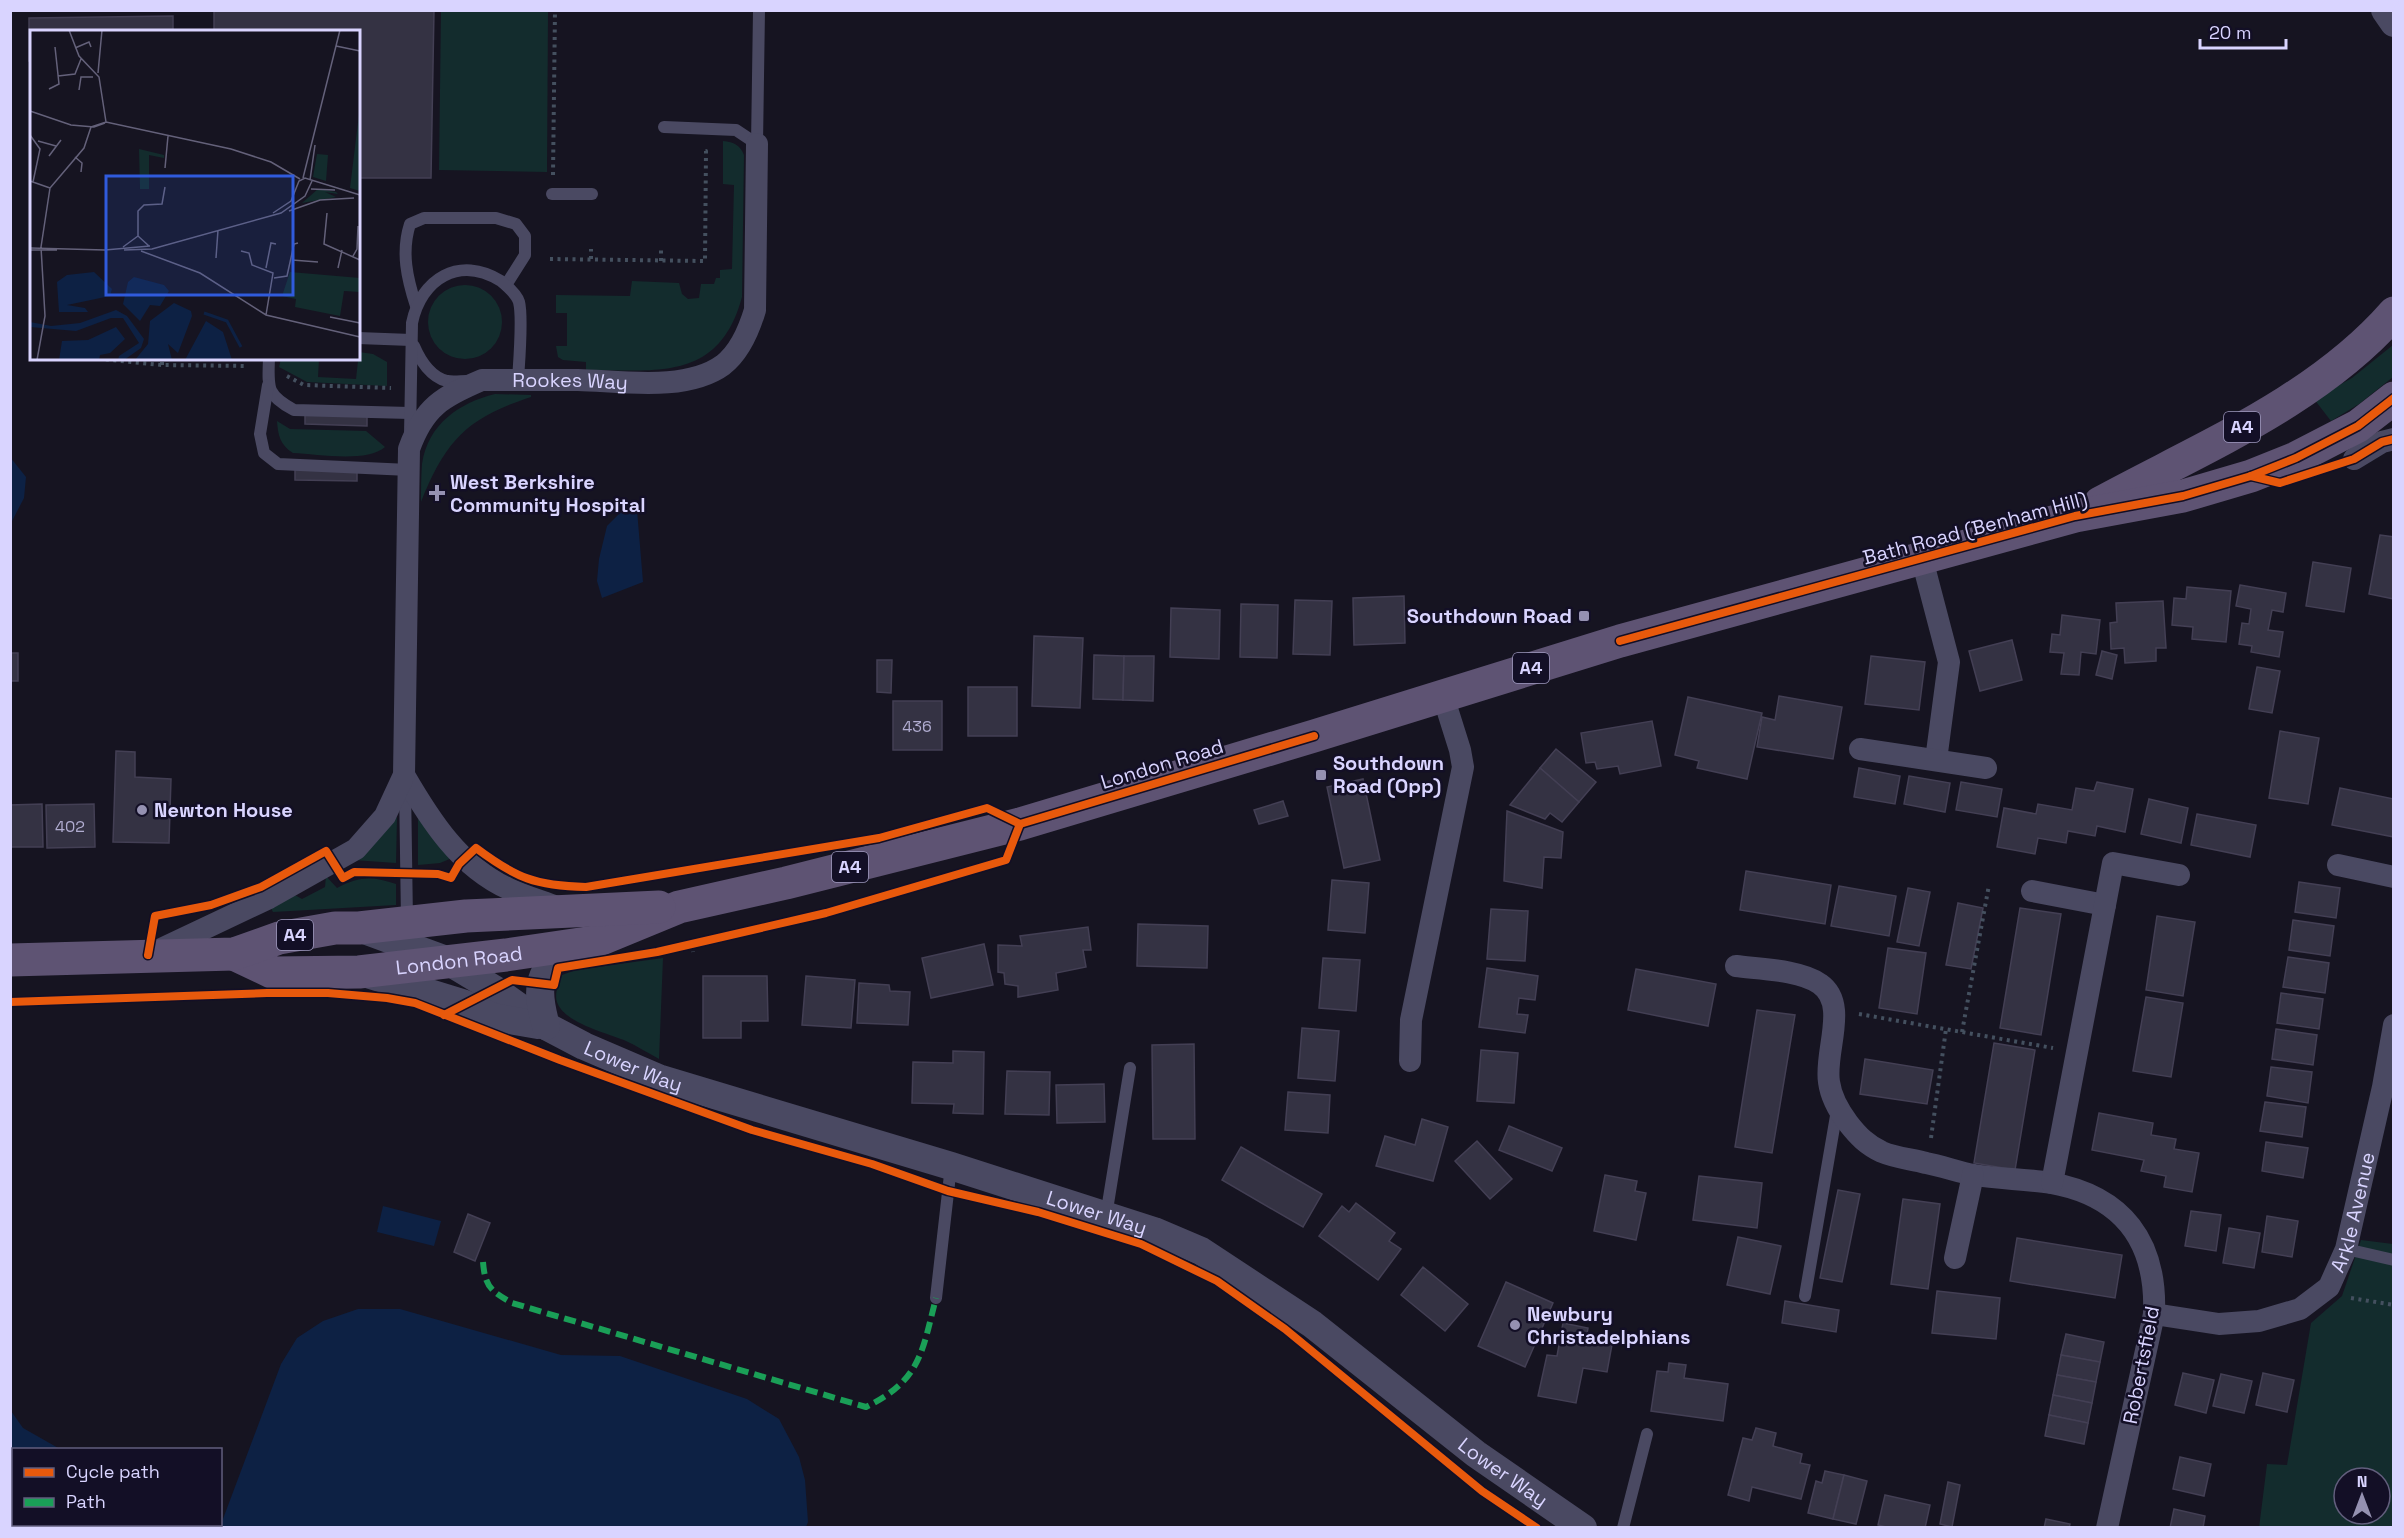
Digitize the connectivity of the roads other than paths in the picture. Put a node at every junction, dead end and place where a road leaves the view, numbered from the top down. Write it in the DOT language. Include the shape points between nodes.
graph roads {
  1 [pos="759,10"];
  2 [pos="2385,10"];
  3 [pos="2394,23"];
  4 [pos="664,127"];
  5 [pos="757,144"];
  6 [pos="552,194"];
  7 [pos="592,194"];
  8 [pos="506,285"];
  9 [pos="416,306"];
  10 [pos="2394,313"];
  11 [pos="360,338"];
  12 [pos="411,340"];
  13 [pos="269,360"];
  14 [pos="482,380"];
  15 [pos="518,380"];
  16 [pos="268,385"];
  17 [pos="2394,398"];
  18 [pos="410,412"];
  19 [pos="2394,439"];
  20 [pos="2354,459"];
  21 [pos="409,460"];
  22 [pos="2075,516"];
  23 [pos="1922,559"];
  24 [pos="1443,696"];
  25 [pos="1860,748"];
  26 [pos="1936,760"];
  27 [pos="1986,768"];
  28 [pos="404,775"];
  29 [pos="2338,865"];
  30 [pos="2179,875"];
  31 [pos="2394,877"];
  32 [pos="2032,891"];
  33 [pos="2105,905"];
  34 [pos="679,907"];
  35 [pos="566,910"];
  36 [pos="405,945"];
  37 [pos="562,948"];
  38 [pos="234,954"];
  39 [pos="148,955"];
  40 [pos="10,960"];
  41 [pos="446,960"];
  42 [pos="1736,966"];
  43 [pos="359,972"];
  44 [pos="2394,1025"];
  45 [pos="546,1026"];
  46 [pos="1410,1060"];
  47 [pos="1130,1068"];
  48 [pos="2388,1088"];
  49 [pos="1838,1109"];
  50 [pos="951,1166"];
  51 [pos="1973,1175"];
  52 [pos="2052,1183"];
  53 [pos="1106,1216"];
  54 [pos="2346,1249"];
  55 [pos="1955,1258"];
  56 [pos="2394,1260"];
  57 [pos="1805,1296"];
  58 [pos="936,1298"];
  59 [pos="2154,1314"];
  60 [pos="1647,1434"];
  61 [pos="1583,1527"];
  62 [pos="1623,1527"];
  63 [pos="2107,1527"];
  1 -- 5 [label="lane, Rookes Way"];
  2 -- 3 [label="street"];
  4 -- 5 [label="lane" via="736,130"];
  5 -- 15 [label="street, Rookes Way" via="755,310 738,348 723,365 698,378 656,383"];
  6 -- 7 [label="lane"];
  8 -- 9 [label="lane" via="473,270 455,272 431,285"];
  8 -- 9 [label="lane" via="525,255 525,237 516,224 496,218 424,218 410,224 406,237 405,272"];
  8 -- 15 [label="lane" via="519,301"];
  9 -- 12 [label="lane"];
  10 -- 22 [label="main road, Bath Road (Benham Hill) / A4" via="2378,331 2284,403"];
  11 -- 12 [label="lane"];
  12 -- 14 [label="lane" via="421,361 436,375 447,381"];
  12 -- 18 [label="lane"];
  13 -- 16 [label="lane"];
  14 -- 15 [label="street, Rookes Way"];
  14 -- 21 [label="street, Rookes Way" via="438,402 416,430"];
  16 -- 18 [label="lane" via="276,401 294,410"];
  16 -- 21 [label="lane" via="260,434 264,453 278,464"];
  17 -- 22 [label="main road, Bath Road (Benham Hill) / A4" via="2358,426 2251,476 2183,496"];
  18 -- 21 [label="lane"];
  19 -- 20 [label="street"];
  21 -- 28 [label="street, Rookes Way"];
  22 -- 23 [label="main road, Bath Road (Benham Hill) / A4"];
  23 -- 24 [label="main road, Bath Road (Benham Hill) / A4" via="1620,641"];
  23 -- 26 [label="street" via="1949,662"];
  24 -- 34 [label="main road, London Road / A4" via="1020,824"];
  24 -- 46 [label="street" via="1462,767 1411,1020"];
  25 -- 26 [label="street"];
  26 -- 27 [label="street"];
  28 -- 35 [label="street" via="428,818 479,871 507,888"];
  28 -- 36 [label="lane, Rookes Way"];
  28 -- 39 [label="street, Rookes Way" via="385,816 356,849 269,898"];
  29 -- 31 [label="street"];
  30 -- 33 [label="street" via="2112,863"];
  32 -- 33 [label="street"];
  33 -- 52 [label="street"];
  34 -- 35 [label="main road, London Road / A4"];
  34 -- 37 [label="main road, London Road / A4" via="594,942"];
  35 -- 36 [label="main road, London Road / A4" via="466,916"];
  36 -- 38 [label="main road, London Road / A4" via="358,928 335,928 279,938"];
  36 -- 41 [label="main road, London Road / A4"];
  36 -- 43 [label="main road, London Road / A4"];
  37 -- 41 [label="main road, London Road / A4"];
  37 -- 45 [label="street" via="540,983"];
  38 -- 39 [label="main road, London Road / A4"];
  38 -- 43 [label="main road, London Road / A4" via="274,973"];
  39 -- 40 [label="main road, London Road / A4"];
  41 -- 45 [label="street, Lower Way"];
  42 -- 49 [label="street, Robertsfield" via="1800,976 1820,984 1833,998 1829,1083"];
  43 -- 45 [label="street, Lower Way" via="465,1004 493,1017"];
  44 -- 48 [label="street, Arkle Avenue"];
  45 -- 50 [label="street, Lower Way" via="661,1079"];
  47 -- 53 [label="lane"];
  48 -- 54 [label="street, Arkle Avenue"];
  49 -- 51 [label="street, Robertsfield" via="1870,1146"];
  49 -- 57 [label="lane"];
  50 -- 53 [label="street, Lower Way"];
  50 -- 58 [label="lane"];
  51 -- 52 [label="street, Robertsfield"];
  51 -- 55 [label="street"];
  52 -- 59 [label="street, Robertsfield" via="2108,1203 2135,1231 2150,1271"];
  53 -- 61 [label="street, Lower Way" via="1201,1251 1312,1324 1476,1454"];
  54 -- 56 [label="lane"];
  54 -- 59 [label="street, Arkle Avenue" via="2329,1287 2300,1309 2259,1321 2219,1324"];
  59 -- 63 [label="street, Robertsfield"];
  60 -- 62 [label="lane"];
}
